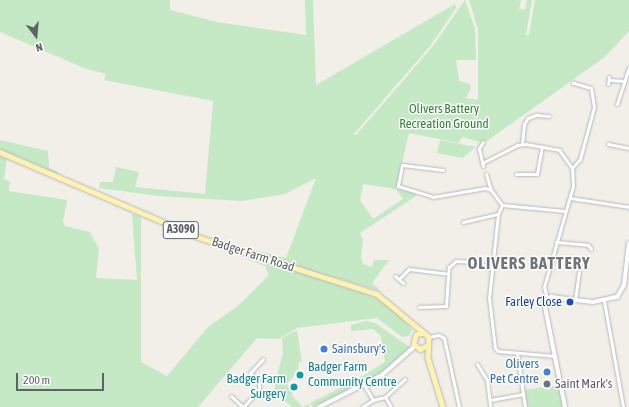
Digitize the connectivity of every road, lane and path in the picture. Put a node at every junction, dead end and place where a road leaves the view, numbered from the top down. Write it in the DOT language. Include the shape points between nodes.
graph roads {
  1 [pos="629,68"];
  2 [pos="609,80"];
  3 [pos="624,81"];
  4 [pos="573,83"];
  5 [pos="617,104"];
  6 [pos="549,116"];
  7 [pos="483,142"];
  8 [pos="522,144"];
  9 [pos="608,144"];
  10 [pos="542,146"];
  11 [pos="629,148"];
  12 [pos="0,152"];
  13 [pos="572,168"];
  14 [pos="443,170"];
  15 [pos="486,174"];
  16 [pos="516,174"];
  17 [pos="491,190"];
  18 [pos="570,198"];
  19 [pos="502,204"];
  20 [pos="629,208"];
  21 [pos="565,211"];
  22 [pos="498,214"];
  23 [pos="463,222"];
  24 [pos="556,242"];
  25 [pos="591,242"];
  26 [pos="629,243"];
  27 [pos="588,245"];
  28 [pos="591,249"];
  29 [pos="492,268"];
  30 [pos="579,272"];
  31 [pos="448,274"];
  32 [pos="395,276"];
  33 [pos="399,279"];
  34 [pos="403,283"];
  35 [pos="629,284"];
  36 [pos="624,285"];
  37 [pos="547,298"];
  38 [pos="575,300"];
  39 [pos="604,301"];
  40 [pos="419,307"];
  41 [pos="412,325"];
  42 [pos="423,333"];
  43 [pos="428,337"];
  44 [pos="414,338"];
  45 [pos="428,345"];
  46 [pos="416,346"];
  47 [pos="423,349"];
  48 [pos="517,353"];
  49 [pos="555,356"];
  50 [pos="428,358"];
  51 [pos="263,359"];
  52 [pos="477,364"];
  53 [pos="405,379"];
  54 [pos="364,385"];
  55 [pos="523,394"];
  56 [pos="231,396"];
  57 [pos="385,397"];
  58 [pos="373,400"];
  59 [pos="490,400"];
  60 [pos="490,406"];
  61 [pos="243,407"];
  62 [pos="319,407"];
  63 [pos="362,407"];
  64 [pos="391,407"];
  65 [pos="443,407"];
  66 [pos="459,407"];
  67 [pos="525,407"];
  68 [pos="565,407"];
  69 [pos="623,407"];
  1 -- 3 [label="street"];
  2 -- 3 [label="street"];
  3 -- 5 [label="street"];
  4 -- 13 [label="street" via="592,88 595,101 580,159"];
  6 -- 8 [label="street" via="536,115 528,118 524,124"];
  7 -- 8 [label="street" via="479,148 482,165"];
  8 -- 10 [label="street"];
  9 -- 11 [label="street"];
  10 -- 13 [label="street" via="559,150"];
  10 -- 16 [label="street" via="537,174"];
  12 -- 41 [label="main road, Badger Farm Road / A3090" via="198,237 373,292 390,303"];
  13 -- 18 [label="street" via="574,181"];
  14 -- 17 [label="street" via="402,165 398,186 441,197 485,188"];
  15 -- 17 [label="street"];
  17 -- 19 [label="street"];
  18 -- 20 [label="street"];
  18 -- 21 [label="street"];
  19 -- 21 [label="street"];
  19 -- 22 [label="street"];
  21 -- 24 [label="street"];
  22 -- 23 [label="street"];
  22 -- 29 [label="street"];
  24 -- 27 [label="street"];
  24 -- 37 [label="street" via="544,287"];
  25 -- 27 [label="street"];
  26 -- 36 [label="street"];
  27 -- 28 [label="street"];
  29 -- 31 [label="street" via="476,262 456,261 449,267"];
  29 -- 48 [label="street" via="488,298 494,348"];
  30 -- 38 [label="street"];
  31 -- 33 [label="street" via="409,269"];
  31 -- 40 [label="street" via="446,306"];
  32 -- 33 [label="street"];
  33 -- 34 [label="street"];
  35 -- 36 [label="street"];
  36 -- 39 [label="street" via="617,297"];
  37 -- 38 [label="street"];
  37 -- 49 [label="street" via="545,305"];
  38 -- 39 [label="street"];
  39 -- 69 [label="street"];
  41 -- 42 [label="main road, Badger Farm Road / A3090"];
  41 -- 44 [label="main road"];
  42 -- 43 [label="main road"];
  42 -- 44 [label="main road"];
  43 -- 45 [label="main road"];
  43 -- 66 [label="street" via="438,335 444,338"];
  44 -- 46 [label="main road"];
  45 -- 47 [label="main road"];
  45 -- 50 [label="main road"];
  46 -- 47 [label="main road"];
  46 -- 54 [label="street" via="387,371"];
  47 -- 50 [label="main road"];
  48 -- 49 [label="street"];
  48 -- 55 [label="street"];
  49 -- 68 [label="street"];
  50 -- 65 [label="main road"];
  51 -- 61 [label="street" via="249,374 258,382 259,388"];
  52 -- 59 [label="street" via="487,380"];
  53 -- 57 [label="street"];
  54 -- 58 [label="street"];
  54 -- 62 [label="street"];
  55 -- 59 [label="street"];
  55 -- 67 [label="street"];
  56 -- 61 [label="street"];
  57 -- 58 [label="street"];
  57 -- 64 [label="street"];
  58 -- 63 [label="street"];
  59 -- 60 [label="street"];
}
